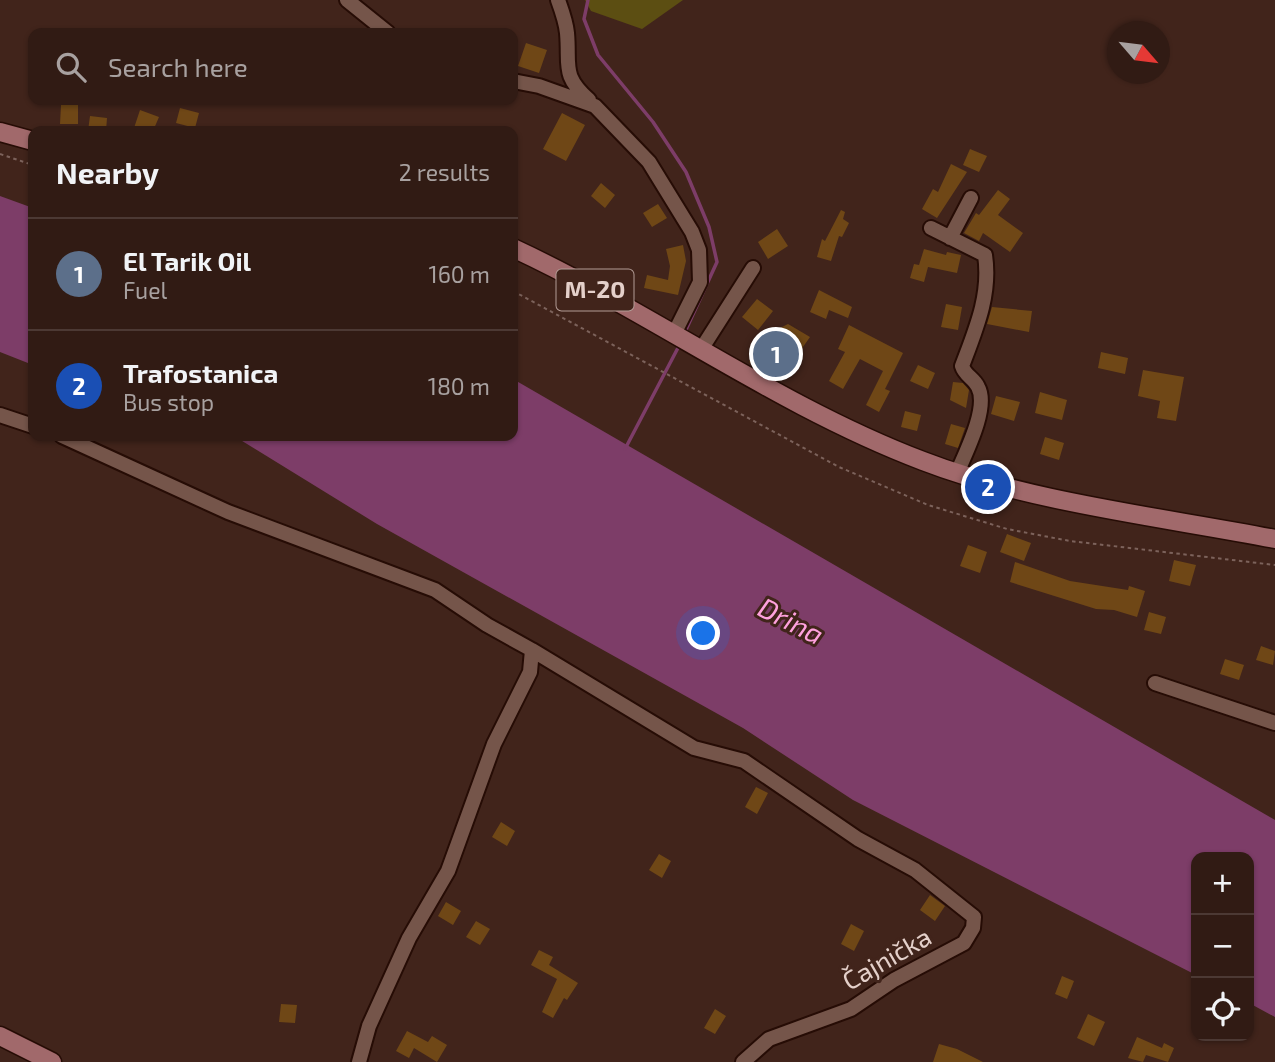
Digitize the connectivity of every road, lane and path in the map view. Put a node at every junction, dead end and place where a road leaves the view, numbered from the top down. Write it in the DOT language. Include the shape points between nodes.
graph roads {
  1 [pos="347,0"];
  2 [pos="558,0"];
  3 [pos="382,28"];
  4 [pos="518,82"];
  5 [pos="595,106"];
  6 [pos="0,131"];
  7 [pos="28,139"];
  8 [pos="0,154"];
  9 [pos="28,163"];
  10 [pos="971,198"];
  11 [pos="931,228"];
  12 [pos="950,238"];
  13 [pos="518,251"];
  14 [pos="753,268"];
  15 [pos="518,294"];
  16 [pos="685,338"];
  17 [pos="0,415"];
  18 [pos="28,424"];
  19 [pos="73,441"];
  20 [pos="957,472"];
  21 [pos="1275,539"];
  22 [pos="1275,565"];
  23 [pos="532,650"];
  24 [pos="1155,683"];
  25 [pos="1275,723"];
  26 [pos="0,1036"];
  27 [pos="52,1062"];
  28 [pos="359,1062"];
  29 [pos="743,1062"];
  1 -- 3 [label="street"];
  2 -- 5 [label="street" via="568,35 567,73"];
  4 -- 5 [label="street"];
  5 -- 16 [label="street" via="649,162 699,250 700,282"];
  6 -- 7 [label="main road"];
  8 -- 9 [label="path"];
  10 -- 12 [label="street"];
  11 -- 12 [label="street"];
  12 -- 20 [label="street" via="985,256 988,289 962,366 978,386 983,403"];
  13 -- 16 [label="main road, M-20"];
  14 -- 16 [label="street"];
  15 -- 22 [label="path" via="839,467 928,505 1070,541"];
  16 -- 20 [label="main road, M-20" via="848,429"];
  17 -- 18 [label="street"];
  19 -- 23 [label="street" via="228,512 435,590"];
  20 -- 21 [label="main road, M-20" via="1003,486"];
  23 -- 28 [label="street" via="530,672 494,744 448,871 409,939 369,1026"];
  23 -- 29 [label="street, Čajnička" via="694,748 744,761 858,839 915,870 974,917 964,943 850,1009 769,1039"];
  24 -- 25 [label="street"];
  26 -- 27 [label="main road"];
}
